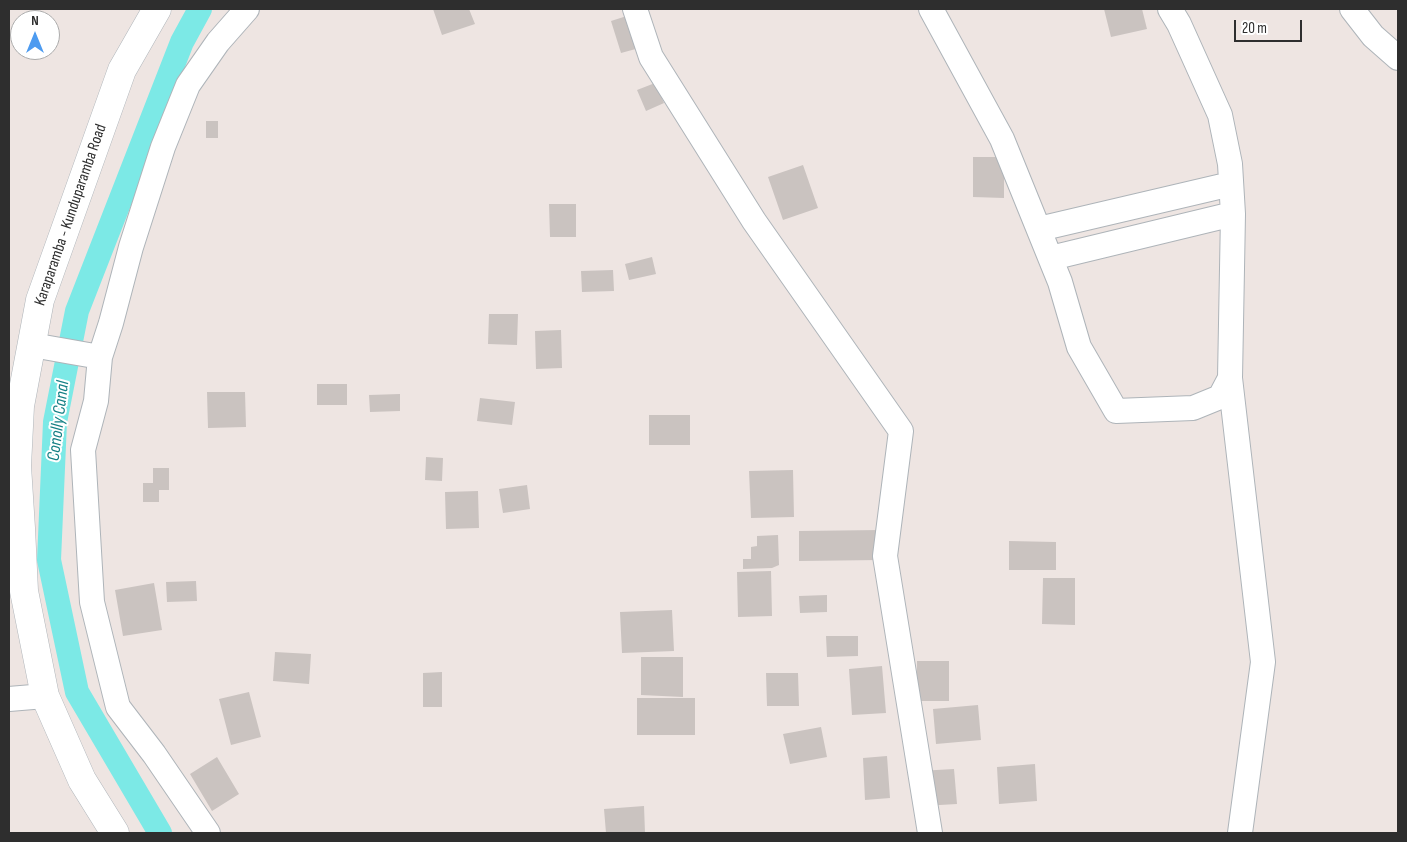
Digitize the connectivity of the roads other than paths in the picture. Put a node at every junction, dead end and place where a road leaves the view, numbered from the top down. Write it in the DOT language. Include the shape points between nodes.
graph roads {
  1 [pos="157,9"];
  2 [pos="247,9"];
  3 [pos="635,9"];
  4 [pos="931,9"];
  5 [pos="1352,9"];
  6 [pos="1177,14"];
  7 [pos="1398,58"];
  8 [pos="1231,184"];
  9 [pos="1233,214"];
  10 [pos="1039,229"];
  11 [pos="1050,258"];
  12 [pos="32,345"];
  13 [pos="100,357"];
  14 [pos="1230,378"];
  15 [pos="14,406"];
  16 [pos="46,696"];
  17 [pos="9,699"];
  18 [pos="115,833"];
  19 [pos="208,833"];
  20 [pos="930,833"];
  21 [pos="1240,833"];
  1 -- 12 [label="main road, Karaparamba - Kunduparamba Road" via="122,70 40,300"];
  2 -- 13 [label="street" via="218,42 188,85 163,147"];
  3 -- 20 [label="street" via="651,57 754,221 901,430 885,556"];
  4 -- 10 [label="street" via="1002,139"];
  5 -- 7 [label="street" via="1373,36"];
  6 -- 8 [label="street" via="1220,115"];
  8 -- 9 [label="street"];
  8 -- 10 [label="street"];
  9 -- 11 [label="street"];
  9 -- 14 [label="street"];
  10 -- 11 [label="street"];
  11 -- 14 [label="street" via="1079,347 1116,411 1193,408 1220,397"];
  12 -- 13 [label="street"];
  12 -- 15 [label="main road, Karaparamba - Kunduparamba Road"];
  13 -- 19 [label="street" via="96,401 83,450 92,602 118,707"];
  14 -- 21 [label="street" via="1263,662"];
  15 -- 16 [label="main road, Karaparamba - Kunduparamba Road" via="24,591"];
  16 -- 17 [label="street"];
  16 -- 18 [label="main road, Karaparamba - Kunduparamba Road" via="82,780"];
}
